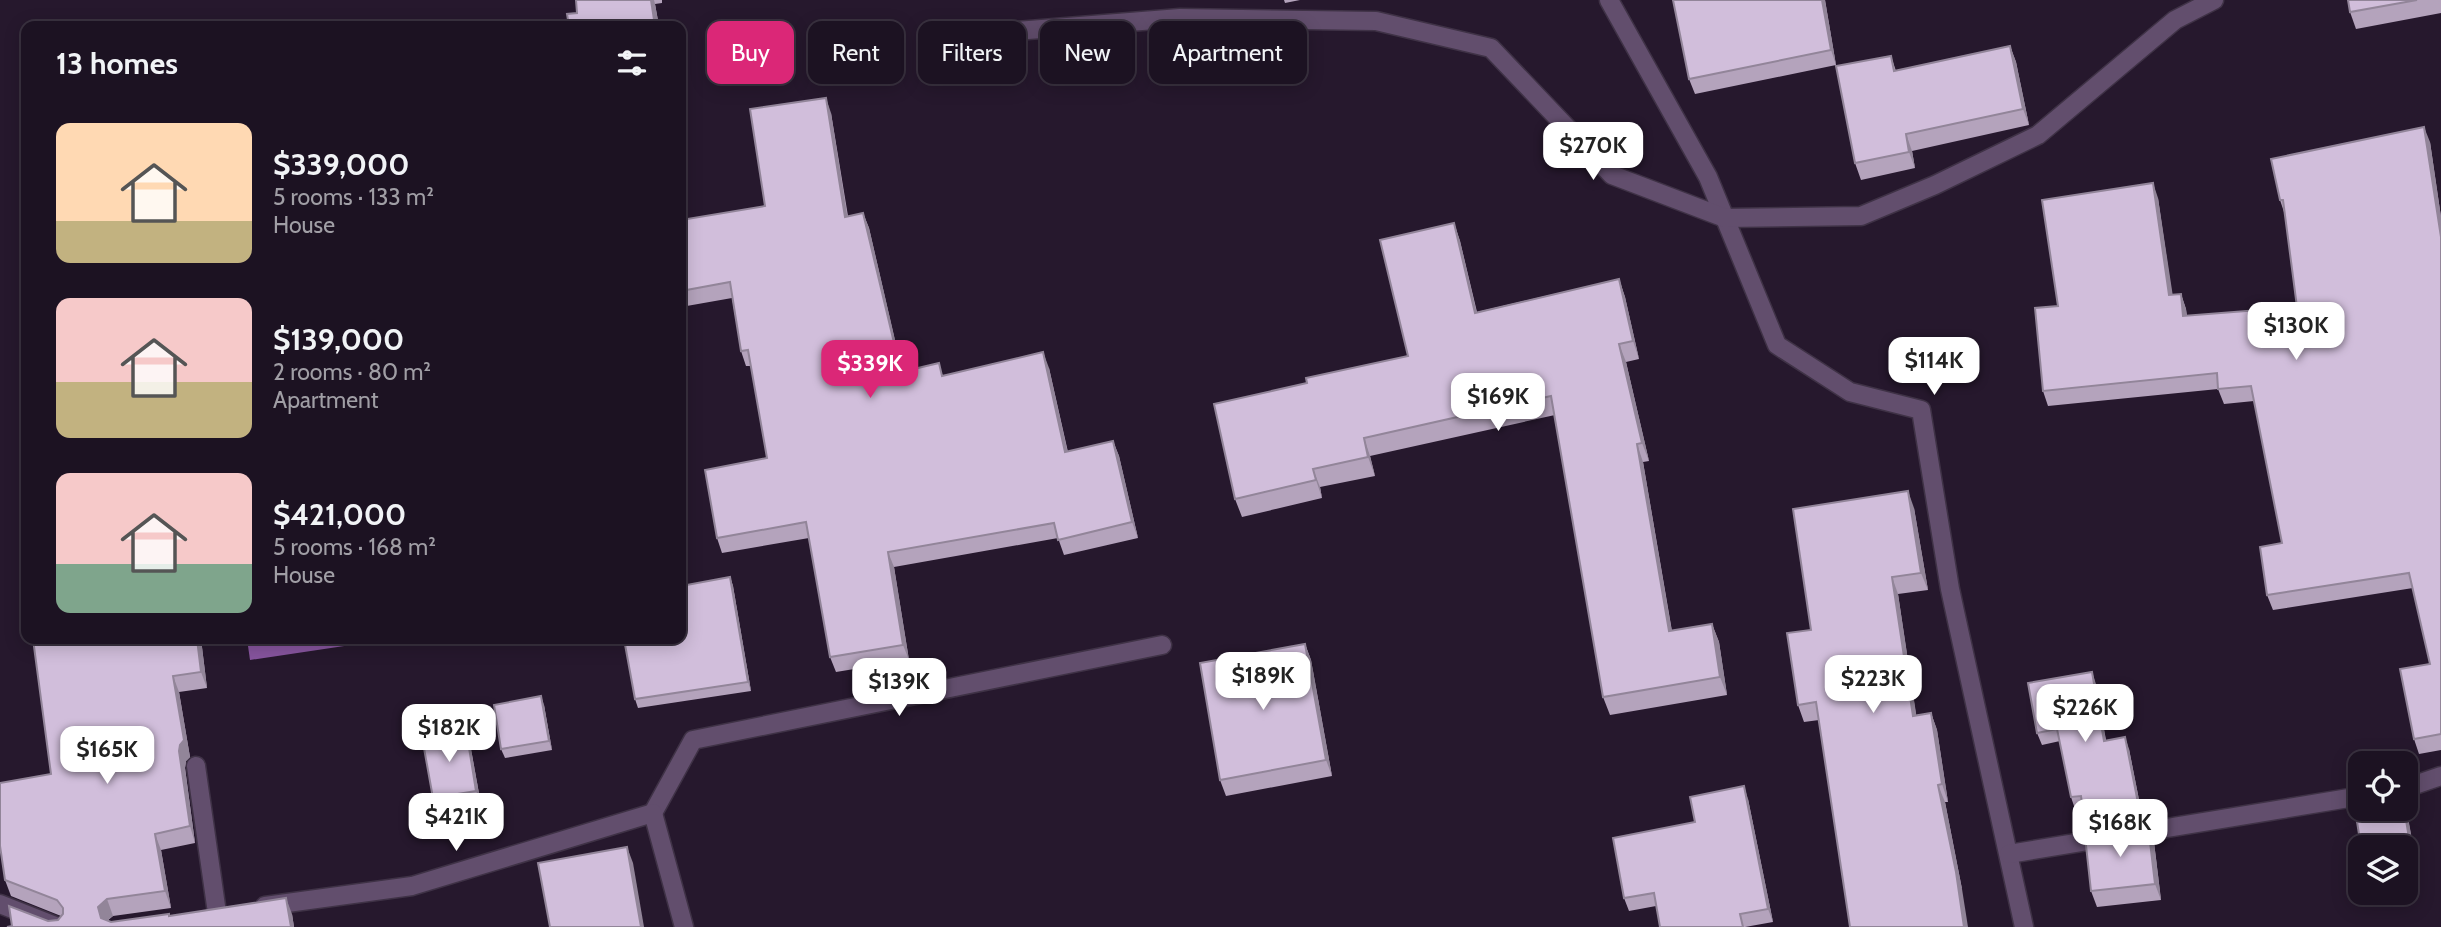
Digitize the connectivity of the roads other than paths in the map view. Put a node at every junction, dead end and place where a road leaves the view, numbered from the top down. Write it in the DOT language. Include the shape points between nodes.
graph roads {
  1 [pos="1609,0"];
  2 [pos="2214,0"];
  3 [pos="1026,30"];
  4 [pos="1725,218"];
  5 [pos="1163,645"];
  6 [pos="196,766"];
  7 [pos="2441,776"];
  8 [pos="2418,784"];
  9 [pos="2348,798"];
  10 [pos="653,813"];
  11 [pos="2009,854"];
  12 [pos="0,904"];
  13 [pos="58,927"];
  14 [pos="684,927"];
  15 [pos="2024,927"];
  1 -- 4 [label="street" via="1708,177"];
  2 -- 4 [label="street" via="2175,20 2038,135 1935,185 1861,216"];
  3 -- 4 [label="street" via="1180,18 1376,21 1491,48 1612,175"];
  4 -- 11 [label="street" via="1777,345 1850,392 1921,410 1950,589"];
  5 -- 10 [label="street" via="693,740"];
  6 -- 10 [label="street" via="224,912 412,886"];
  7 -- 8 [label="street"];
  9 -- 11 [label="street"];
  10 -- 14 [label="street"];
  11 -- 15 [label="street"];
  12 -- 13 [label="street"];
}
